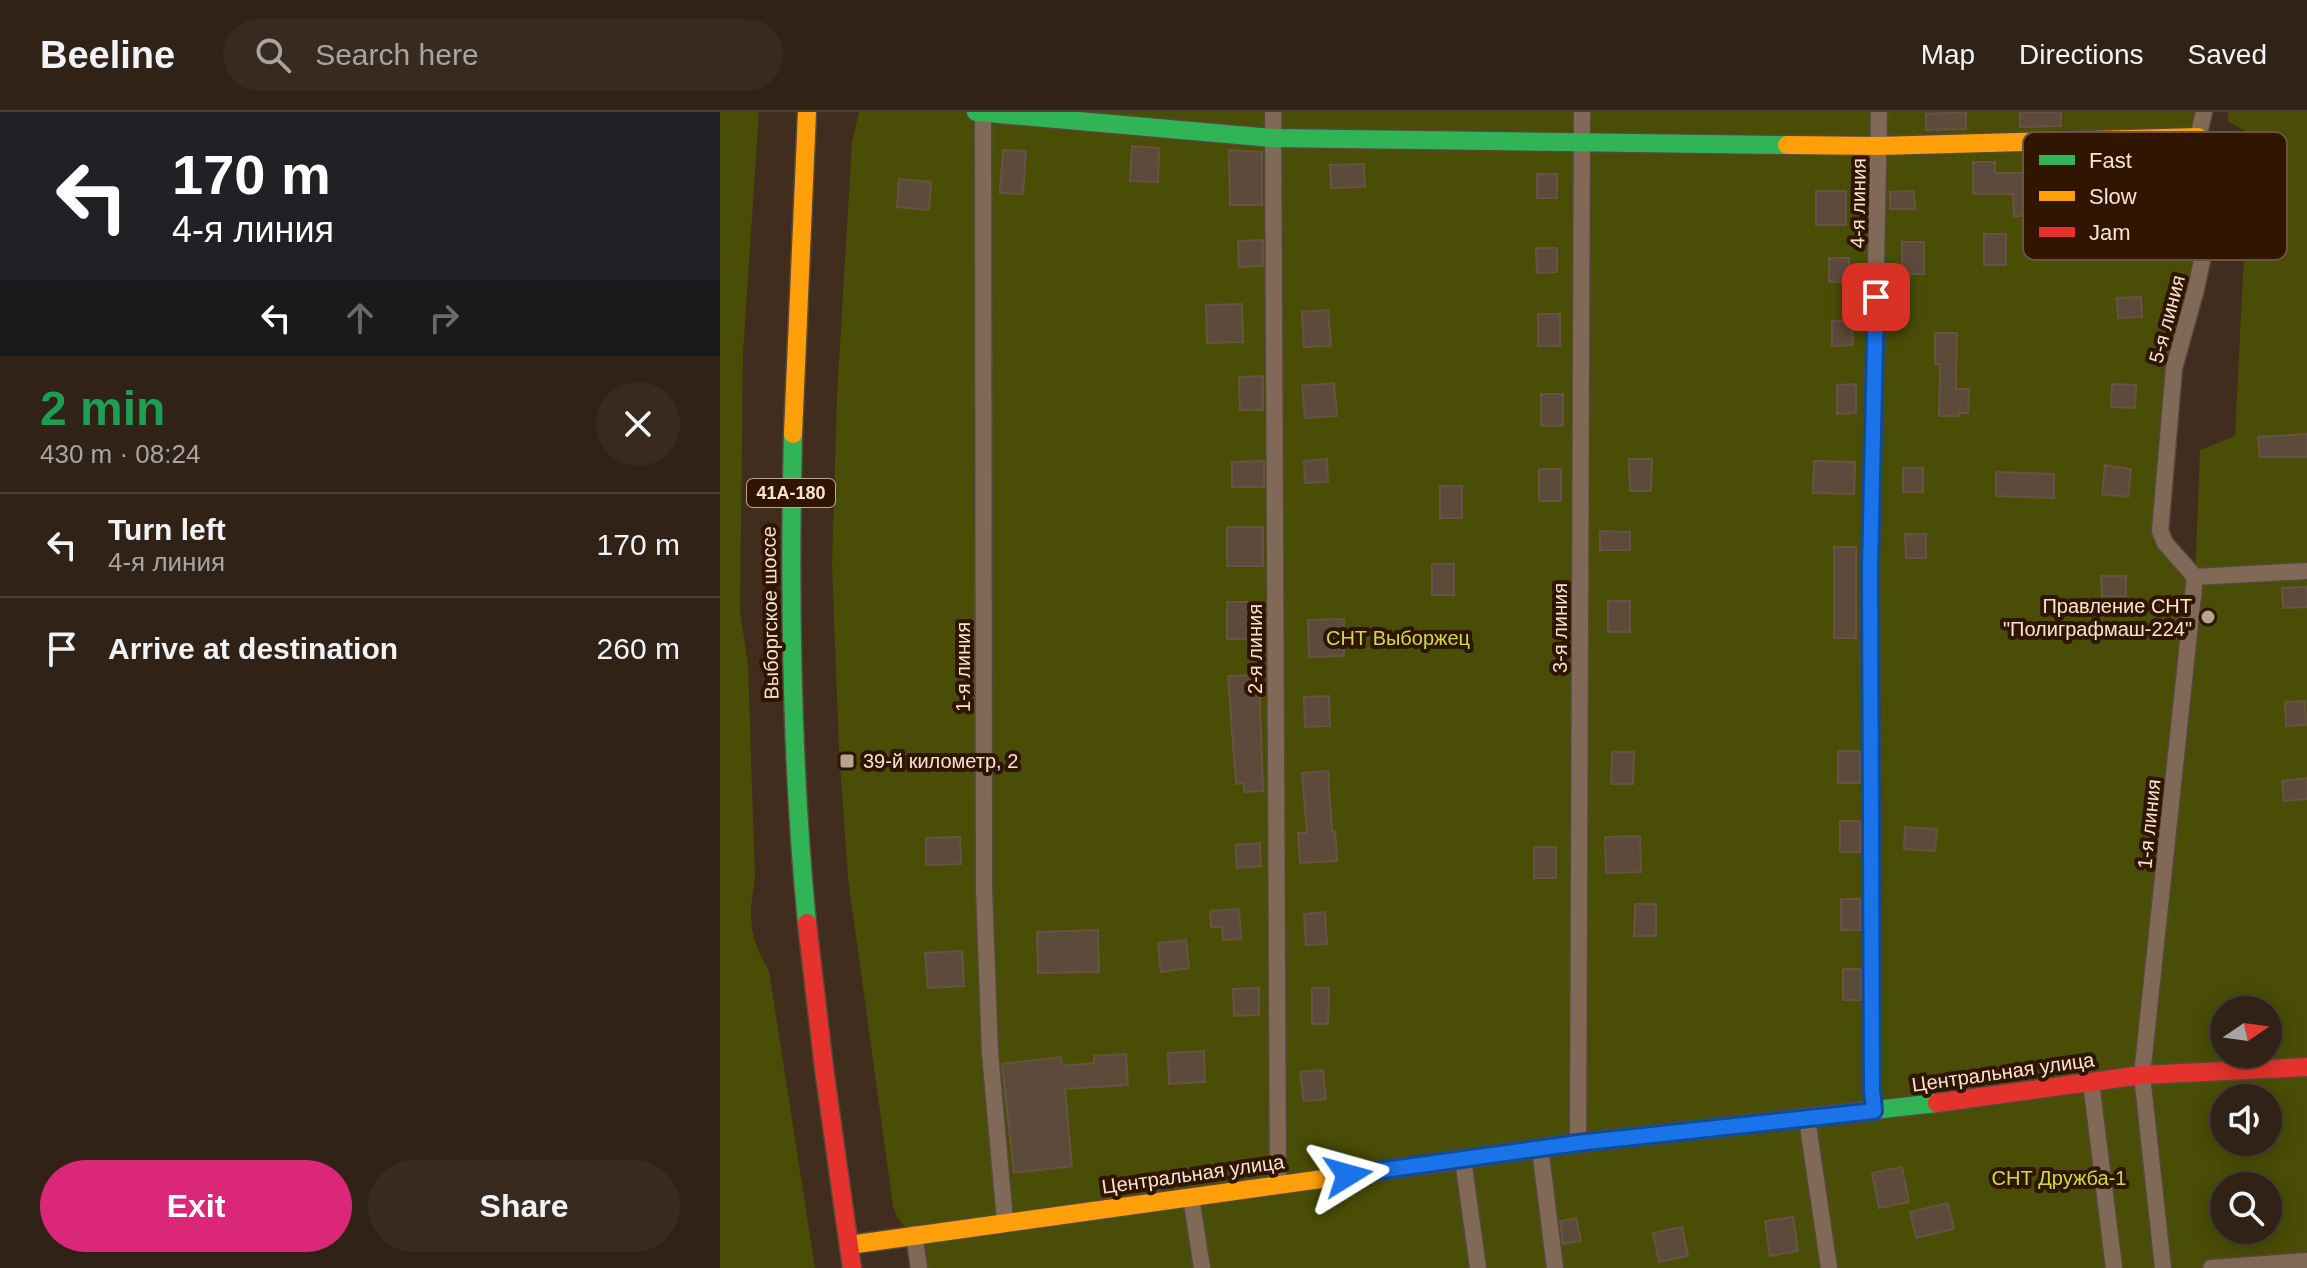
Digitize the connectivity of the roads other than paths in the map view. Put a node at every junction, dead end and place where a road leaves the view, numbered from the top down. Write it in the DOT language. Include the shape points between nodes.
graph roads {
  1 [pos="807,112"];
  2 [pos="976,112"];
  3 [pos="982,112"];
  4 [pos="1273,112"];
  5 [pos="1582,112"];
  6 [pos="1879,112"];
  7 [pos="2204,112"];
  8 [pos="2199,132"];
  9 [pos="1272,138"];
  10 [pos="1582,140"];
  11 [pos="2023,142"];
  12 [pos="1879,146"];
  13 [pos="2202,260"];
  14 [pos="2307,571"];
  15 [pos="2195,577"];
  16 [pos="2307,1067"];
  17 [pos="2142,1075"];
  18 [pos="2091,1082"];
  19 [pos="1874,1111"];
  20 [pos="1807,1119"];
  21 [pos="1578,1143"];
  22 [pos="1540,1148"];
  23 [pos="1463,1159"];
  24 [pos="1278,1185"];
  25 [pos="1191,1197"];
  26 [pos="1005,1221"];
  27 [pos="914,1234"];
  28 [pos="849,1245"];
  29 [pos="2307,1261"];
  30 [pos="852,1268"];
  31 [pos="919,1268"];
  32 [pos="1202,1268"];
  33 [pos="1478,1268"];
  34 [pos="1555,1268"];
  35 [pos="1829,1268"];
  36 [pos="2114,1268"];
  37 [pos="2163,1268"];
  38 [pos="2211,1268"];
  1 -- 28 [label="street, Выборгское шоссе / 41А-180" via="792,451 793,734 820,1051"];
  2 -- 3 [label="street"];
  3 -- 9 [label="street"];
  3 -- 26 [label="street, 1-я линия" via="984,889 990,1053"];
  4 -- 9 [label="street, 2-я линия"];
  5 -- 10 [label="street, 3-я линия"];
  6 -- 12 [label="street, 4-я линия"];
  7 -- 8 [label="street"];
  9 -- 10 [label="street"];
  9 -- 24 [label="street, 2-я линия"];
  10 -- 12 [label="street"];
  10 -- 21 [label="street, 3-я линия"];
  11 -- 12 [label="street"];
  12 -- 19 [label="street, 4-я линия" via="1870,568"];
  13 -- 15 [label="street, 5-я линия" via="2174,368 2160,531"];
  14 -- 15 [label="street"];
  15 -- 17 [label="street, 1-я линия"];
  16 -- 17 [label="street, Центральная улица"];
  17 -- 18 [label="street, Центральная улица"];
  17 -- 37 [label="street, 1-я линия"];
  18 -- 19 [label="street, Центральная улица"];
  18 -- 36 [label="street"];
  19 -- 20 [label="street, Центральная улица"];
  20 -- 21 [label="street, Центральная улица"];
  20 -- 35 [label="street"];
  21 -- 22 [label="street, Центральная улица"];
  22 -- 23 [label="street, Центральная улица"];
  22 -- 34 [label="street"];
  23 -- 24 [label="street, Центральная улица"];
  23 -- 33 [label="street"];
  24 -- 25 [label="street, Центральная улица"];
  25 -- 26 [label="street, Центральная улица"];
  25 -- 32 [label="street"];
  26 -- 27 [label="street, Центральная улица"];
  27 -- 28 [label="street, Центральная улица"];
  27 -- 31 [label="street"];
  28 -- 30 [label="street, 41А-180"];
  29 -- 38 [label="street"];
}
